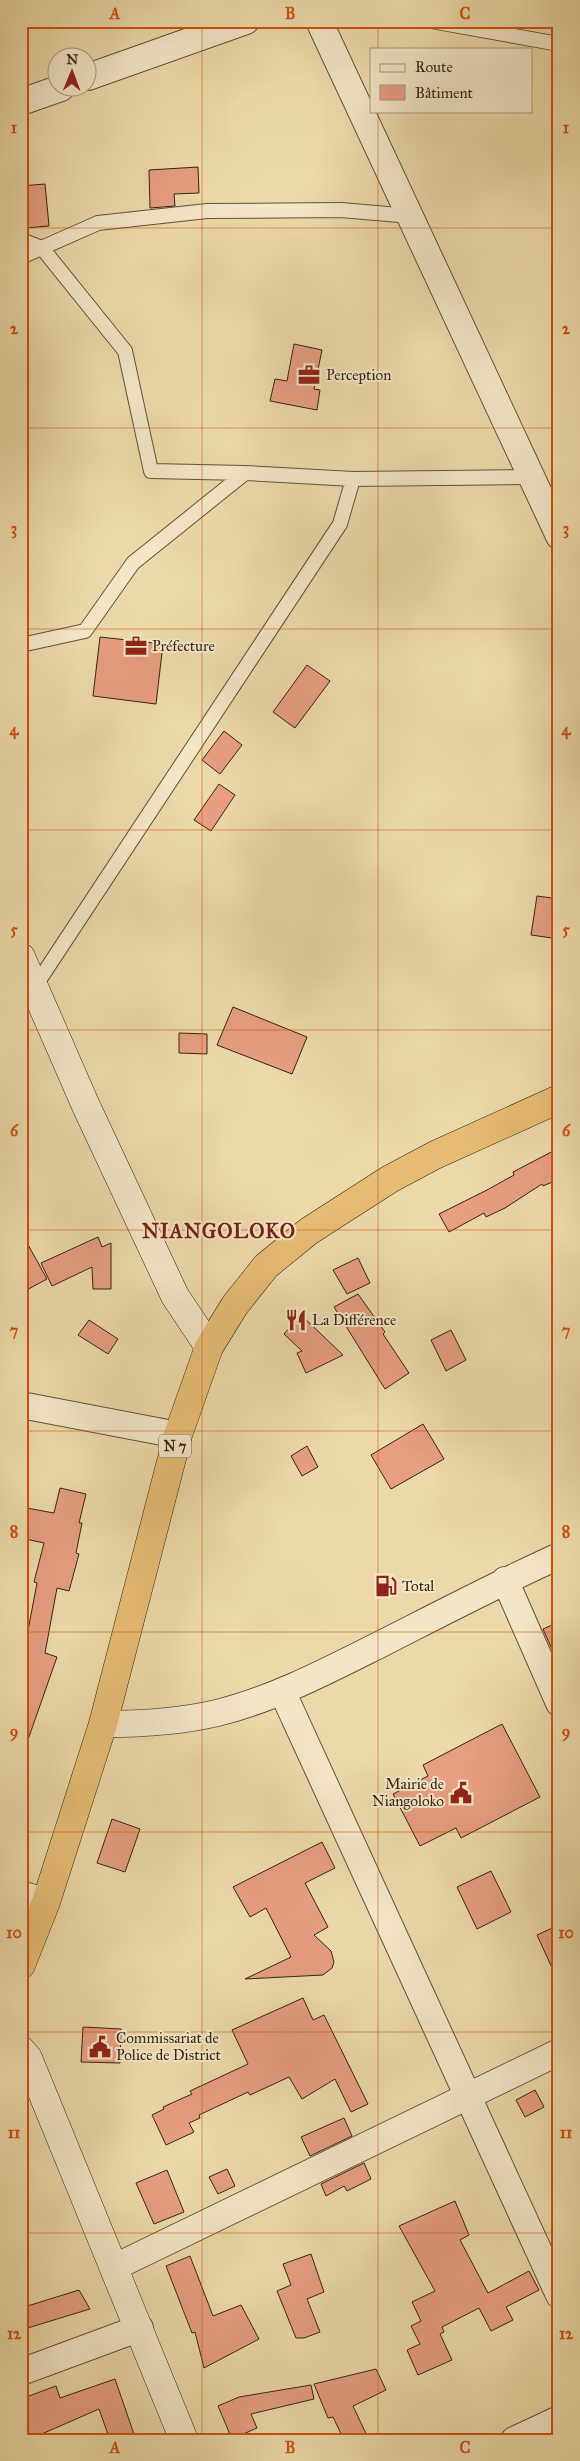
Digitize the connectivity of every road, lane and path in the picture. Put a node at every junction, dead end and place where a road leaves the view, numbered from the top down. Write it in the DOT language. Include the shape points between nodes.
graph roads {
  1 [pos="246,21"];
  2 [pos="319,21"];
  3 [pos="430,21"];
  4 [pos="494,21"];
  5 [pos="507,35"];
  6 [pos="559,44"];
  7 [pos="98,73"];
  8 [pos="48,92"];
  9 [pos="21,102"];
  10 [pos="411,216"];
  11 [pos="21,240"];
  12 [pos="42,248"];
  13 [pos="21,257"];
  14 [pos="245,473"];
  15 [pos="531,477"];
  16 [pos="353,479"];
  17 [pos="557,524"];
  18 [pos="21,645"];
  19 [pos="21,958"];
  20 [pos="34,988"];
  21 [pos="559,1099"];
  22 [pos="208,1348"];
  23 [pos="21,1405"];
  24 [pos="178,1435"];
  25 [pos="559,1556"];
  26 [pos="505,1580"];
  27 [pos="282,1691"];
  28 [pos="559,1703"];
  29 [pos="103,1724"];
  30 [pos="34,1898"];
  31 [pos="21,1965"];
  32 [pos="21,2050"];
  33 [pos="559,2052"];
  34 [pos="469,2096"];
  35 [pos="115,2267"];
  36 [pos="559,2295"];
  37 [pos="140,2328"];
  38 [pos="21,2372"];
  39 [pos="559,2419"];
  40 [pos="184,2440"];
  41 [pos="514,2440"];
  1 -- 7 [label="street"];
  2 -- 10 [label="street"];
  3 -- 5 [label="lane"];
  4 -- 5 [label="lane"];
  5 -- 6 [label="lane"];
  8 -- 9 [label="street"];
  10 -- 12 [label="lane" via="341,210 207,211 98,223"];
  10 -- 15 [label="street"];
  11 -- 12 [label="lane"];
  12 -- 13 [label="lane"];
  12 -- 14 [label="lane" via="125,351 151,471"];
  14 -- 16 [label="lane"];
  14 -- 18 [label="lane" via="133,563 85,631"];
  15 -- 16 [label="lane"];
  15 -- 17 [label="street"];
  16 -- 20 [label="lane" via="340,524"];
  19 -- 20 [label="main road"];
  20 -- 22 [label="main road" via="175,1296"];
  21 -- 22 [label="highway, N 7" via="435,1155 390,1179 309,1231 266,1266 235,1305"];
  22 -- 24 [label="highway, N 7"];
  23 -- 24 [label="street"];
  24 -- 29 [label="highway, N 7"];
  25 -- 26 [label="street"];
  26 -- 27 [label="street" via="328,1671"];
  26 -- 28 [label="street"];
  27 -- 29 [label="street" via="217,1713 145,1724"];
  27 -- 34 [label="street"];
  29 -- 30 [label="highway, N 7"];
  30 -- 31 [label="highway, N 7"];
  32 -- 35 [label="main road" via="28,2058"];
  33 -- 34 [label="street"];
  34 -- 35 [label="street"];
  34 -- 36 [label="street"];
  35 -- 37 [label="main road"];
  37 -- 38 [label="street"];
  37 -- 40 [label="main road"];
  39 -- 41 [label="street"];
}
